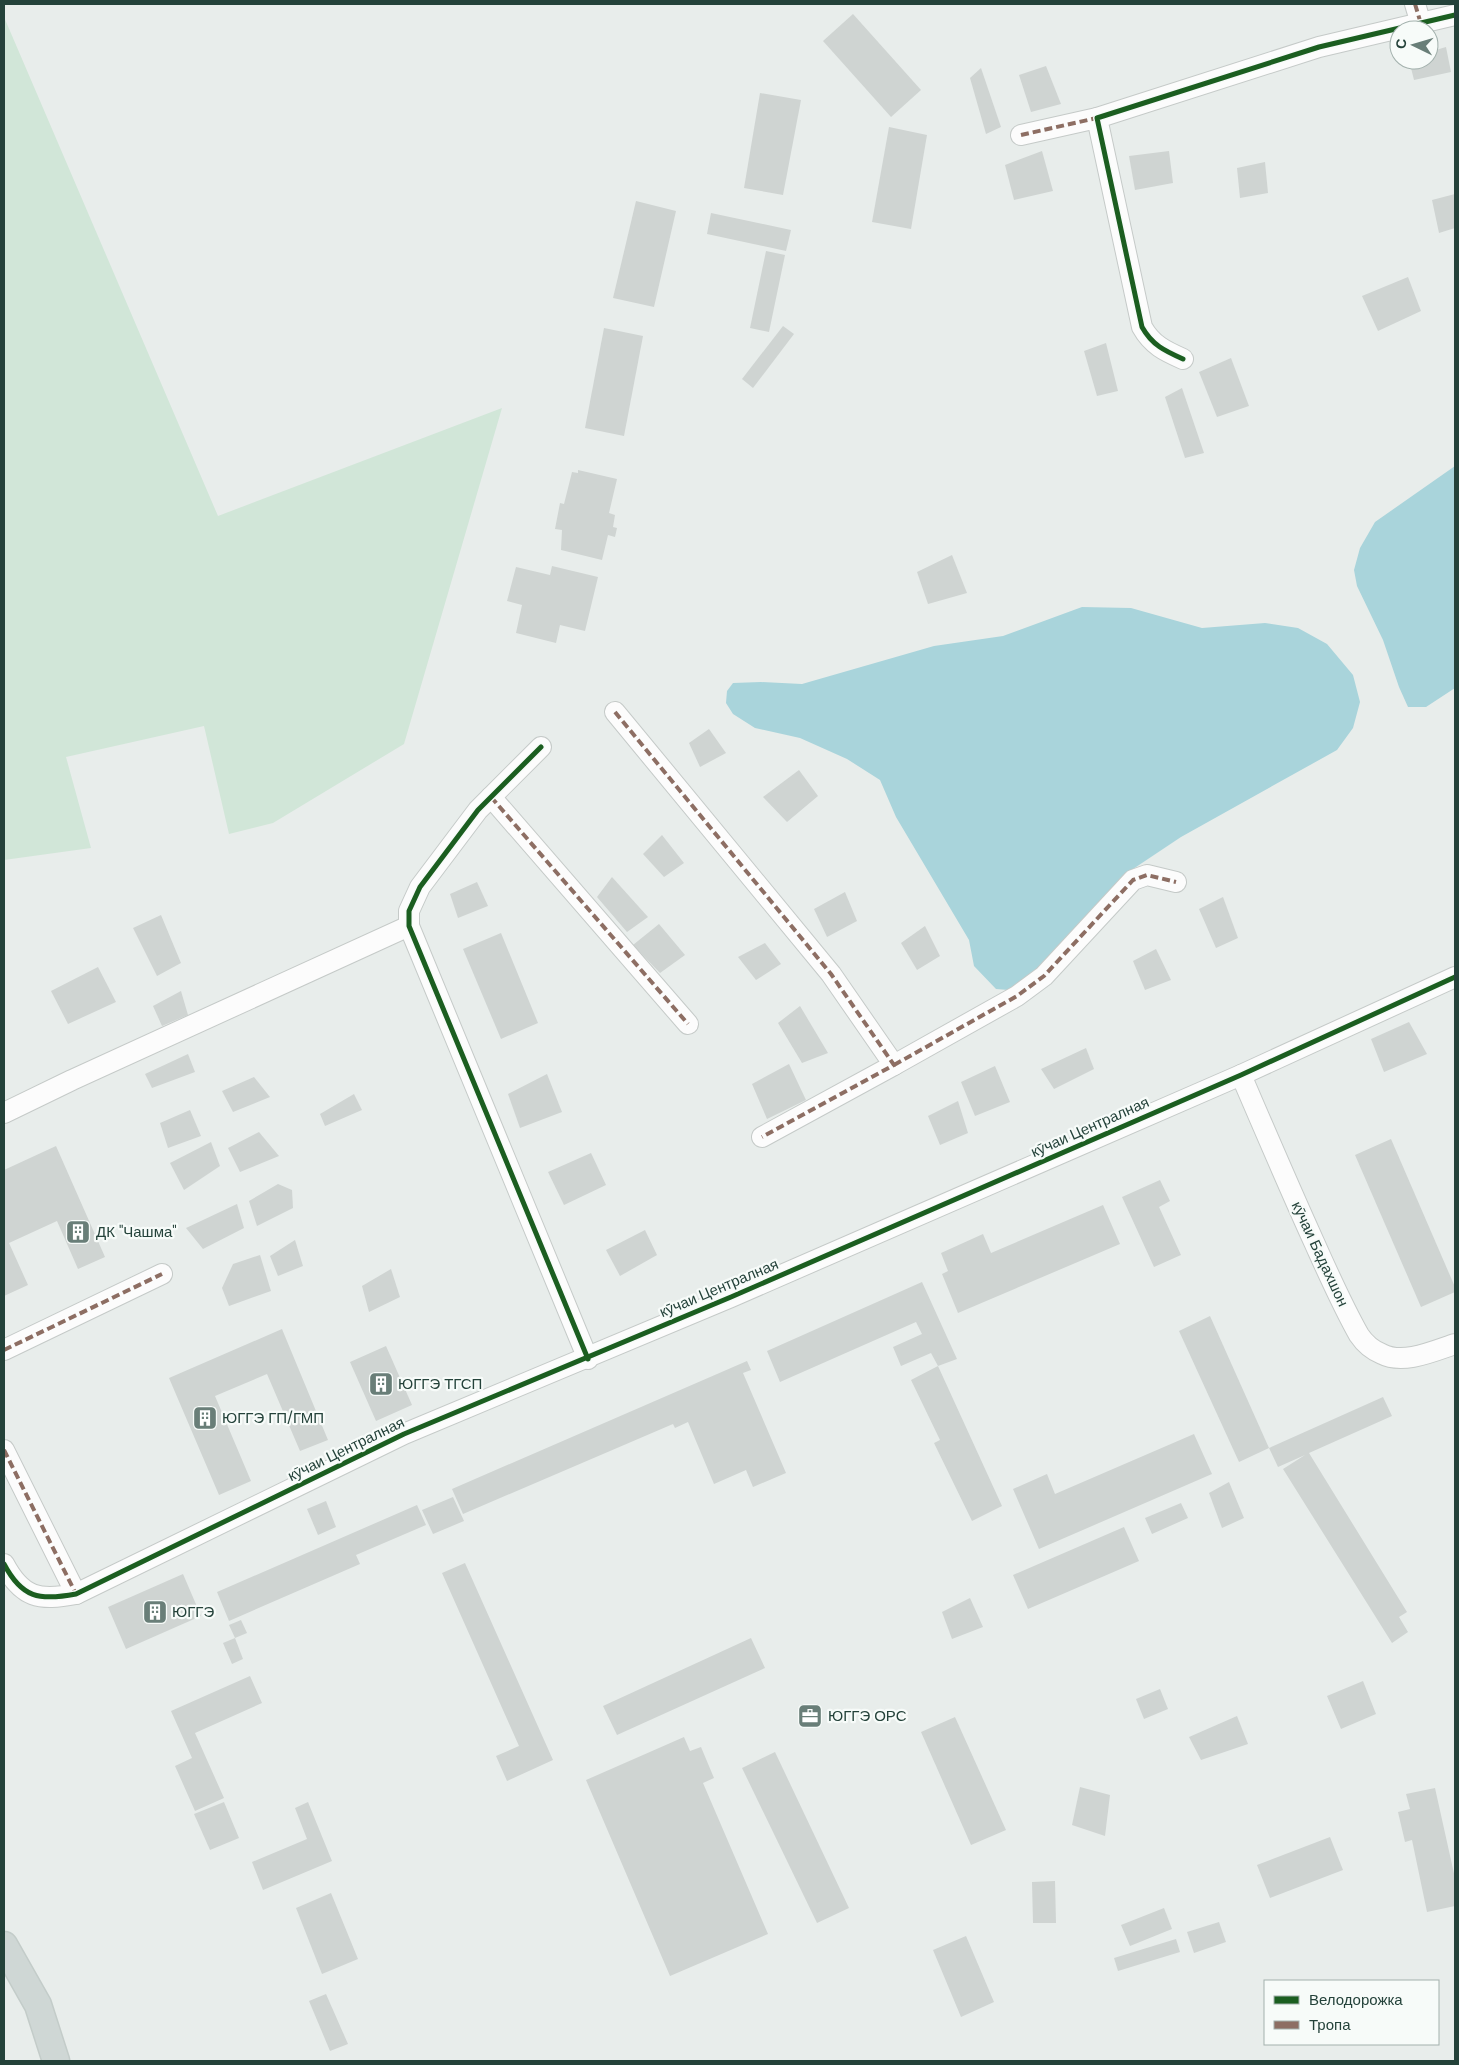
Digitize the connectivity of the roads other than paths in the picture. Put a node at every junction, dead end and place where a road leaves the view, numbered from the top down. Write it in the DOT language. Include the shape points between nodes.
graph roads {
  1 [pos="1415,4"];
  2 [pos="1455,15"];
  3 [pos="1420,20"];
  4 [pos="1436,20"];
  5 [pos="1389,31"];
  6 [pos="1097,118"];
  7 [pos="1021,135"];
  8 [pos="1183,359"];
  9 [pos="616,712"];
  10 [pos="541,747"];
  11 [pos="491,797"];
  12 [pos="1176,882"];
  13 [pos="409,926"];
  14 [pos="1455,977"];
  15 [pos="688,1024"];
  16 [pos="894,1065"];
  17 [pos="1241,1074"];
  18 [pos="4,1113"];
  19 [pos="762,1137"];
  20 [pos="162,1274"];
  21 [pos="1455,1344"];
  22 [pos="4,1350"];
  23 [pos="588,1358"];
  24 [pos="4,1450"];
  25 [pos="4,1564"];
  26 [pos="76,1594"];
  27 [pos="4,1945"];
  28 [pos="56,2061"];
  1 -- 3 [label="street"];
  2 -- 4 [label="street"];
  5 -- 6 [label="street" via="1319,47"];
  6 -- 7 [label="street"];
  6 -- 8 [label="street" via="1142,328 1160,348"];
  9 -- 16 [label="street" via="831,974"];
  10 -- 11 [label="street"];
  11 -- 13 [label="street" via="420,887 409,911"];
  11 -- 15 [label="street"];
  12 -- 16 [label="street" via="1147,875 1133,880 1044,976 1016,996"];
  13 -- 18 [label="street"];
  13 -- 23 [label="street"];
  14 -- 17 [label="street, кӯчаи Централная"];
  16 -- 19 [label="street"];
  17 -- 21 [label="street, кӯчаи Бадахшон" via="1288,1186 1360,1336 1371,1349 1384,1356 1398,1358 1418,1356"];
  17 -- 23 [label="street, кӯчаи Централная"];
  20 -- 22 [label="street"];
  23 -- 26 [label="street, кӯчаи Централная" via="404,1434"];
  24 -- 26 [label="street"];
  25 -- 26 [label="street, кӯчаи Централная" via="18,1587 32,1596"];
  27 -- 28 [label="main road" via="38,2005"];
}
